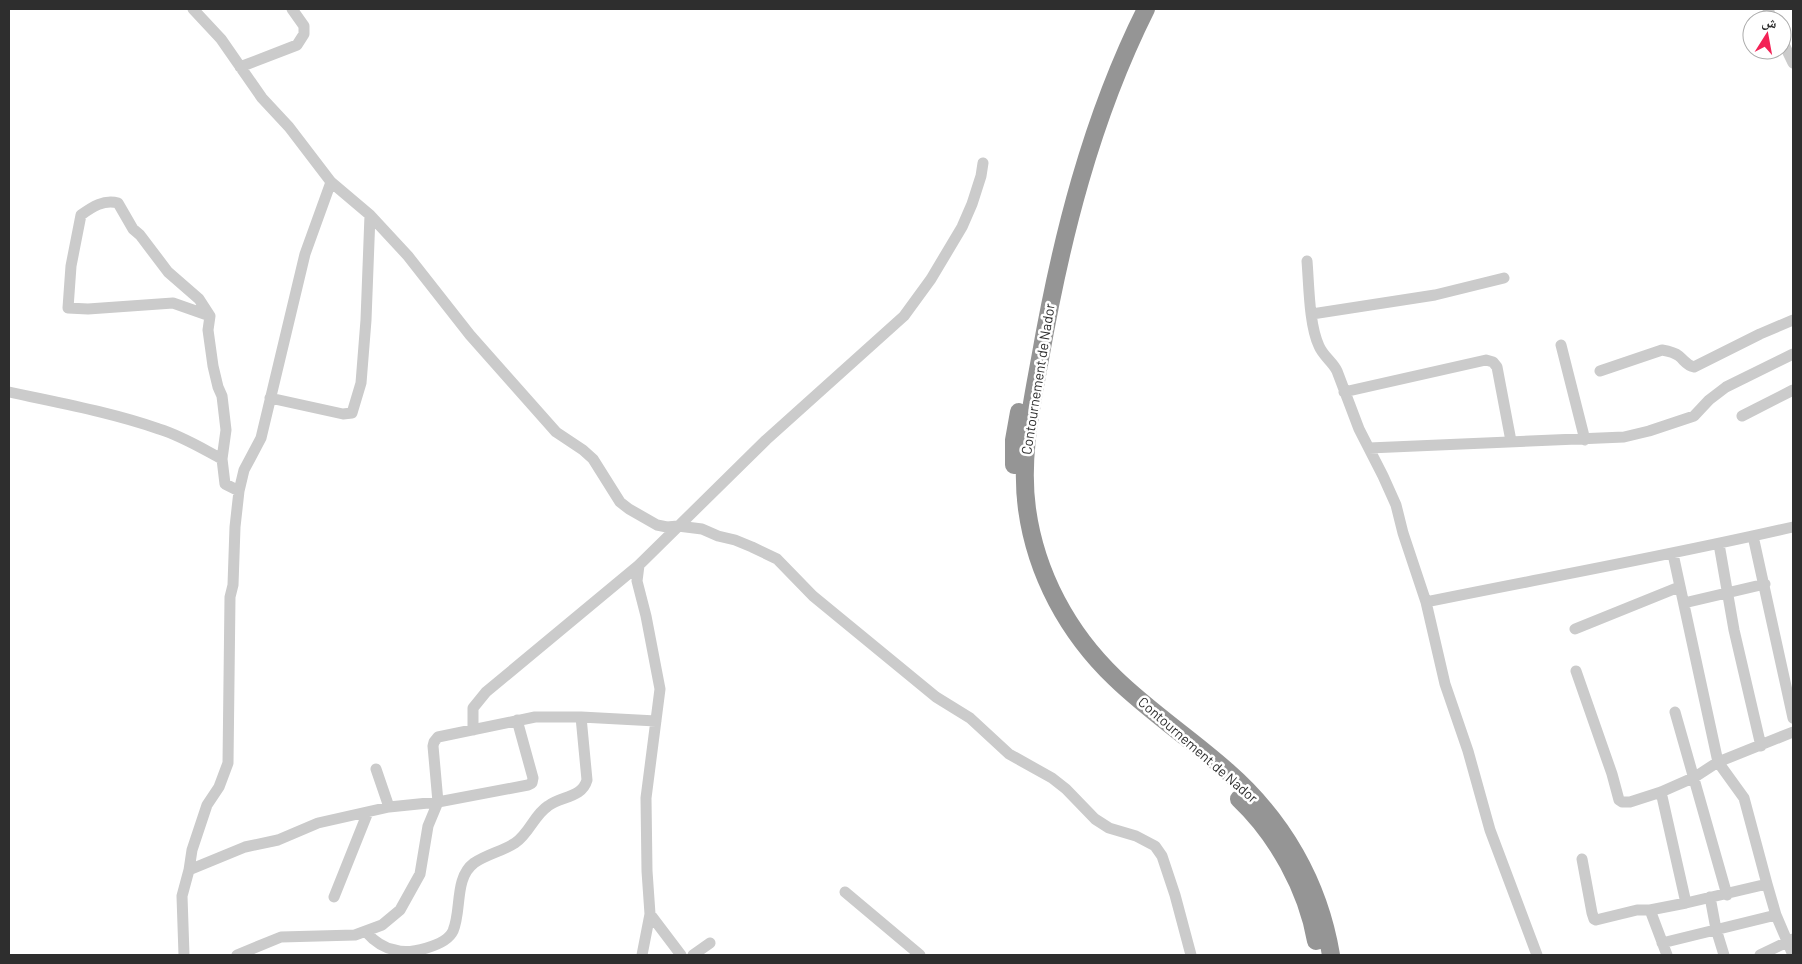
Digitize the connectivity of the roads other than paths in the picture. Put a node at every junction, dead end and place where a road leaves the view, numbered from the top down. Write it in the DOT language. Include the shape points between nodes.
graph roads {
  1 [pos="193,9"];
  2 [pos="1134,9"];
  3 [pos="1146,9"];
  4 [pos="297,10"];
  5 [pos="240,67"];
  6 [pos="983,163"];
  7 [pos="331,182"];
  8 [pos="370,215"];
  9 [pos="1307,261"];
  10 [pos="1504,278"];
  11 [pos="1312,314"];
  12 [pos="210,316"];
  13 [pos="1793,320"];
  14 [pos="1561,345"];
  15 [pos="1793,354"];
  16 [pos="1600,371"];
  17 [pos="1793,390"];
  18 [pos="9,392"];
  19 [pos="1344,392"];
  20 [pos="270,398"];
  21 [pos="1742,416"];
  22 [pos="1584,440"];
  23 [pos="1511,441"];
  24 [pos="1369,448"];
  25 [pos="222,459"];
  26 [pos="239,491"];
  27 [pos="678,526"];
  28 [pos="1793,527"];
  29 [pos="1753,536"];
  30 [pos="1719,544"];
  31 [pos="1673,554"];
  32 [pos="639,565"];
  33 [pos="1764,584"];
  34 [pos="1679,587"];
  35 [pos="1729,593"];
  36 [pos="1426,602"];
  37 [pos="1684,603"];
  38 [pos="1575,629"];
  39 [pos="1576,671"];
  40 [pos="1675,712"];
  41 [pos="581,717"];
  42 [pos="1793,718"];
  43 [pos="517,720"];
  44 [pos="656,721"];
  45 [pos="473,730"];
  46 [pos="1793,732"];
  47 [pos="1761,746"];
  48 [pos="1718,762"];
  49 [pos="376,769"];
  50 [pos="1695,777"];
  51 [pos="1661,792"];
  52 [pos="438,802"];
  53 [pos="389,807"];
  54 [pos="368,812"];
  55 [pos="1582,859"];
  56 [pos="189,870"];
  57 [pos="1766,884"];
  58 [pos="845,892"];
  59 [pos="1727,894"];
  60 [pos="334,897"];
  61 [pos="1710,897"];
  62 [pos="1686,904"];
  63 [pos="1650,910"];
  64 [pos="650,914"];
  65 [pos="1776,915"];
  66 [pos="1716,929"];
  67 [pos="366,932"];
  68 [pos="1791,940"];
  69 [pos="710,943"];
  70 [pos="1662,943"];
  71 [pos="184,955"];
  72 [pos="237,955"];
  73 [pos="642,955"];
  74 [pos="681,955"];
  75 [pos="693,955"];
  76 [pos="920,955"];
  77 [pos="1191,955"];
  78 [pos="1319,955"];
  79 [pos="1331,955"];
  80 [pos="1537,955"];
  81 [pos="1667,955"];
  82 [pos="1724,955"];
  83 [pos="1760,955"];
  84 [pos="1793,955"];
  1 -- 5 [label="street" via="221,39"];
  2 -- 78 [label="highway, Contournement de Nador" via="1113,52 1083,132 1058,215 1040,293 1014,440 1013,489 1021,538 1036,584 1059,628 1088,668 1128,706 1221,780 1270,835 1304,900"];
  3 -- 79 [label="highway, Contournement de Nador" via="1094,136 1051,294 1026,443 1025,486 1032,534 1050,588 1074,630 1095,656 1137,698 1256,798 1280,828 1316,896"];
  4 -- 5 [label="street" via="304,26 297,45"];
  5 -- 7 [label="street"];
  6 -- 27 [label="street" via="962,227 904,316 791,416"];
  7 -- 8 [label="street"];
  7 -- 20 [label="street" via="305,254"];
  8 -- 20 [label="street" via="361,383 352,413 343,414"];
  8 -- 27 [label="street" via="556,432 593,459 620,502 658,525"];
  9 -- 11 [label="street"];
  10 -- 11 [label="street" via="1435,295"];
  11 -- 19 [label="street" via="1318,345 1335,365"];
  12 -- 12 [label="street" via="199,299 168,272 133,229 118,203 110,200 81,215 71,266 68,308 173,303"];
  12 -- 25 [label="street" via="208,330 226,430"];
  13 -- 16 [label="street" via="1694,367 1679,356 1662,350"];
  14 -- 22 [label="street"];
  15 -- 22 [label="street" via="1726,387 1694,416 1624,438"];
  17 -- 21 [label="street"];
  18 -- 25 [label="street" via="159,429"];
  19 -- 23 [label="street" via="1486,360 1493,362 1497,367"];
  19 -- 24 [label="street"];
  20 -- 26 [label="street" via="261,438 244,470"];
  22 -- 23 [label="street"];
  23 -- 24 [label="street"];
  24 -- 36 [label="street" via="1396,505"];
  25 -- 26 [label="street" via="225,484"];
  26 -- 56 [label="street" via="230,597 228,763 219,787 207,805"];
  27 -- 32 [label="street"];
  27 -- 77 [label="street" via="702,529 735,540 777,560 813,596 936,697 970,718 1009,754 1052,778 1109,828 1155,846 1162,856 1175,895"];
  28 -- 29 [label="street"];
  29 -- 30 [label="street"];
  29 -- 33 [label="street"];
  30 -- 31 [label="street"];
  30 -- 35 [label="street"];
  31 -- 34 [label="street"];
  31 -- 36 [label="street"];
  32 -- 44 [label="street" via="637,580 660,689"];
  32 -- 45 [label="street" via="486,692 473,708"];
  33 -- 35 [label="street"];
  33 -- 42 [label="street"];
  34 -- 37 [label="street"];
  34 -- 38 [label="street"];
  35 -- 37 [label="street"];
  35 -- 47 [label="street" via="1734,630"];
  36 -- 80 [label="street" via="1445,684 1490,830"];
  37 -- 48 [label="street"];
  39 -- 51 [label="street" via="1619,800 1630,802"];
  40 -- 50 [label="street"];
  41 -- 43 [label="street"];
  41 -- 44 [label="street"];
  41 -- 67 [label="street" via="587,780 584,788 545,807 517,842 468,868 453,930 447,938 415,950 396,951"];
  43 -- 45 [label="street"];
  43 -- 52 [label="street" via="532,783"];
  44 -- 64 [label="street" via="646,805"];
  45 -- 52 [label="street" via="438,737 434,742"];
  46 -- 47 [label="street"];
  47 -- 48 [label="street"];
  48 -- 50 [label="street"];
  48 -- 57 [label="street" via="1744,798"];
  49 -- 53 [label="street"];
  50 -- 51 [label="street"];
  50 -- 59 [label="street"];
  51 -- 62 [label="street"];
  52 -- 53 [label="street"];
  52 -- 67 [label="street" via="428,826 420,874 400,910 382,925"];
  53 -- 54 [label="street"];
  54 -- 56 [label="street" via="318,822 278,840 244,847"];
  54 -- 60 [label="street"];
  55 -- 63 [label="street" via="1595,920"];
  56 -- 71 [label="street" via="182,896"];
  57 -- 59 [label="street"];
  57 -- 65 [label="street"];
  58 -- 76 [label="street"];
  59 -- 61 [label="street"];
  61 -- 62 [label="street"];
  61 -- 66 [label="street"];
  62 -- 63 [label="street"];
  63 -- 70 [label="street"];
  64 -- 73 [label="street"];
  64 -- 74 [label="street"];
  65 -- 66 [label="street"];
  65 -- 68 [label="street"];
  66 -- 70 [label="street"];
  66 -- 82 [label="street"];
  67 -- 72 [label="street" via="356,936 282,937"];
  68 -- 83 [label="street"];
  68 -- 84 [label="street"];
  69 -- 75 [label="street"];
  70 -- 81 [label="street"];
}
